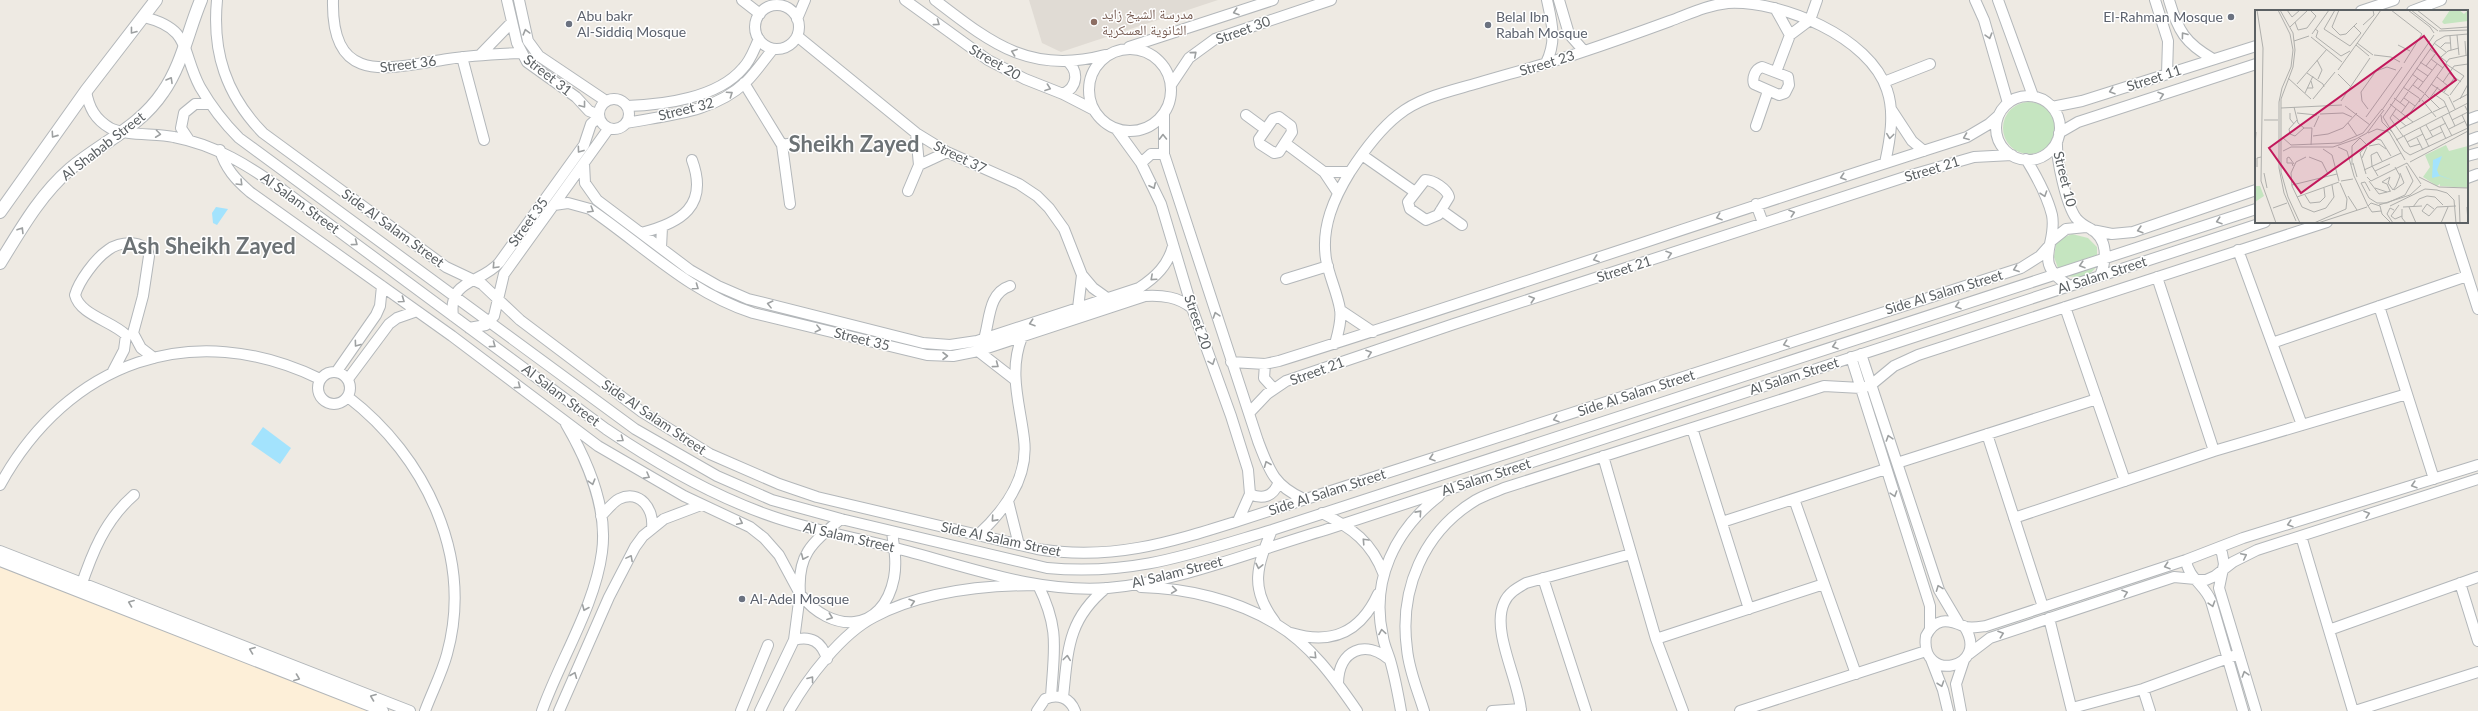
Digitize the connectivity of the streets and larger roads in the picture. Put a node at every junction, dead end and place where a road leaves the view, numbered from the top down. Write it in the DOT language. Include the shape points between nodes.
graph roads {
  1 [pos="156,0"];
  2 [pos="200,0"];
  3 [pos="217,0"];
  4 [pos="333,0"];
  5 [pos="507,0"];
  6 [pos="519,0"];
  7 [pos="742,0"];
  8 [pos="805,0"];
  9 [pos="905,0"];
  10 [pos="935,0"];
  11 [pos="1273,0"];
  12 [pos="1331,0"];
  13 [pos="1547,0"];
  14 [pos="1559,0"];
  15 [pos="1817,0"];
  16 [pos="1975,0"];
  17 [pos="1998,0"];
  18 [pos="2155,0"];
  19 [pos="2169,0"];
  20 [pos="2394,0"];
  21 [pos="2441,0"];
  22 [pos="782,3"];
  23 [pos="1775,8"];
  24 [pos="2364,10"];
  25 [pos="2415,10"];
  26 [pos="760,14"];
  27 [pos="144,17"];
  28 [pos="797,19"];
  29 [pos="1810,20"];
  30 [pos="512,22"];
  31 [pos="1790,35"];
  32 [pos="797,36"];
  33 [pos="759,38"];
  34 [pos="185,43"];
  35 [pos="2255,46"];
  36 [pos="773,49"];
  37 [pos="1584,51"];
  38 [pos="1112,53"];
  39 [pos="481,54"];
  40 [pos="520,54"];
  41 [pos="462,57"];
  42 [pos="2213,59"];
  43 [pos="1067,61"];
  44 [pos="1546,63"];
  45 [pos="1930,64"];
  46 [pos="2255,64"];
  47 [pos="1776,72"];
  48 [pos="2167,74"];
  49 [pos="1884,82"];
  50 [pos="744,83"];
  51 [pos="1171,85"];
  52 [pos="86,91"];
  53 [pos="1768,91"];
  54 [pos="1063,94"];
  55 [pos="2032,96"];
  56 [pos="606,101"];
  57 [pos="2008,103"];
  58 [pos="210,104"];
  59 [pos="626,106"];
  60 [pos="2052,107"];
  61 [pos="1891,109"];
  62 [pos="1094,110"];
  63 [pos="1164,114"];
  64 [pos="1246,115"];
  65 [pos="599,116"];
  66 [pos="1998,116"];
  67 [pos="2478,116"];
  68 [pos="2468,120"];
  69 [pos="626,123"];
  70 [pos="1756,126"];
  71 [pos="610,128"];
  72 [pos="1265,129"];
  73 [pos="1117,130"];
  74 [pos="124,132"];
  75 [pos="916,133"];
  76 [pos="2058,137"];
  77 [pos="2478,137"];
  78 [pos="189,140"];
  79 [pos="484,140"];
  80 [pos="2468,141"];
  81 [pos="274,142"];
  82 [pos="794,143"];
  83 [pos="1285,144"];
  84 [pos="782,145"];
  85 [pos="220,150"];
  86 [pos="1924,151"];
  87 [pos="946,152"];
  88 [pos="2478,152"];
  89 [pos="1164,154"];
  90 [pos="1362,155"];
  91 [pos="2012,155"];
  92 [pos="263,156"];
  93 [pos="2468,156"];
  94 [pos="2026,159"];
  95 [pos="692,160"];
  96 [pos="584,163"];
  97 [pos="1141,163"];
  98 [pos="1885,163"];
  99 [pos="919,165"];
  100 [pos="1324,172"];
  101 [pos="1350,172"];
  102 [pos="2478,174"];
  103 [pos="2468,178"];
  104 [pos="2255,190"];
  105 [pos="908,191"];
  106 [pos="1415,192"];
  107 [pos="1338,194"];
  108 [pos="790,204"];
  109 [pos="1756,204"];
  110 [pos="554,205"];
  111 [pos="2255,209"];
  112 [pos="1441,210"];
  113 [pos="0,212"];
  114 [pos="1763,223"];
  115 [pos="2262,223"];
  116 [pos="2324,223"];
  117 [pos="2450,223"];
  118 [pos="2164,224"];
  119 [pos="1462,225"];
  120 [pos="662,227"];
  121 [pos="2089,228"];
  122 [pos="641,233"];
  123 [pos="2169,238"];
  124 [pos="2049,244"];
  125 [pos="1174,246"];
  126 [pos="661,248"];
  127 [pos="2238,250"];
  128 [pos="2106,257"];
  129 [pos="0,263"];
  130 [pos="1328,266"];
  131 [pos="2054,273"];
  132 [pos="1082,275"];
  133 [pos="2100,276"];
  134 [pos="2468,276"];
  135 [pos="2157,277"];
  136 [pos="473,279"];
  137 [pos="1286,279"];
  138 [pos="1978,282"];
  139 [pos="382,286"];
  140 [pos="1010,286"];
  141 [pos="2070,286"];
  142 [pos="1501,291"];
  143 [pos="455,295"];
  144 [pos="498,297"];
  145 [pos="1107,298"];
  146 [pos="1983,298"];
  147 [pos="2379,306"];
  148 [pos="1506,307"];
  149 [pos="2065,307"];
  150 [pos="1078,308"];
  151 [pos="1192,308"];
  152 [pos="2478,309"];
  153 [pos="1340,310"];
  154 [pos="417,311"];
  155 [pos="989,313"];
  156 [pos="453,316"];
  157 [pos="490,322"];
  158 [pos="371,324"];
  159 [pos="469,328"];
  160 [pos="381,332"];
  161 [pos="1373,332"];
  162 [pos="1003,333"];
  163 [pos="129,334"];
  164 [pos="1022,337"];
  165 [pos="984,339"];
  166 [pos="2272,343"];
  167 [pos="1335,344"];
  168 [pos="978,351"];
  169 [pos="1861,354"];
  170 [pos="1851,357"];
  171 [pos="154,358"];
  172 [pos="1231,362"];
  173 [pos="1265,364"];
  174 [pos="113,371"];
  175 [pos="337,371"];
  176 [pos="534,376"];
  177 [pos="320,379"];
  178 [pos="1014,379"];
  179 [pos="348,380"];
  180 [pos="1871,385"];
  181 [pos="1861,388"];
  182 [pos="1274,389"];
  183 [pos="2407,394"];
  184 [pos="348,397"];
  185 [pos="533,398"];
  186 [pos="2097,399"];
  187 [pos="1249,413"];
  188 [pos="564,421"];
  189 [pos="2302,425"];
  190 [pos="1692,428"];
  191 [pos="1987,434"];
  192 [pos="2214,451"];
  193 [pos="1603,456"];
  194 [pos="1897,462"];
  195 [pos="2478,465"];
  196 [pos="1886,469"];
  197 [pos="2434,479"];
  198 [pos="2478,479"];
  199 [pos="2125,481"];
  200 [pos="1278,484"];
  201 [pos="0,485"];
  202 [pos="711,491"];
  203 [pos="1446,491"];
  204 [pos="1250,494"];
  205 [pos="134,495"];
  206 [pos="1304,499"];
  207 [pos="1794,499"];
  208 [pos="1008,501"];
  209 [pos="703,506"];
  210 [pos="1322,513"];
  211 [pos="601,516"];
  212 [pos="2014,518"];
  213 [pos="841,519"];
  214 [pos="1238,521"];
  215 [pos="1722,522"];
  216 [pos="1344,524"];
  217 [pos="652,528"];
  218 [pos="1272,530"];
  219 [pos="826,531"];
  220 [pos="892,532"];
  221 [pos="963,532"];
  222 [pos="978,535"];
  223 [pos="2301,536"];
  224 [pos="1020,545"];
  225 [pos="894,547"];
  226 [pos="958,548"];
  227 [pos="1264,548"];
  228 [pos="2218,548"];
  229 [pos="1037,549"];
  230 [pos="0,551"];
  231 [pos="1632,554"];
  232 [pos="2186,560"];
  233 [pos="0,561"];
  234 [pos="1034,566"];
  235 [pos="2223,570"];
  236 [pos="1384,575"];
  237 [pos="2478,577"];
  238 [pos="1543,578"];
  239 [pos="2196,581"];
  240 [pos="2460,583"];
  241 [pos="1038,584"];
  242 [pos="1824,584"];
  243 [pos="1121,586"];
  244 [pos="80,587"];
  245 [pos="1106,588"];
  246 [pos="1380,590"];
  247 [pos="800,594"];
  248 [pos="2043,607"];
  249 [pos="1749,608"];
  250 [pos="874,617"];
  251 [pos="2049,618"];
  252 [pos="1276,624"];
  253 [pos="1961,624"];
  254 [pos="1930,629"];
  255 [pos="2329,630"];
  256 [pos="1287,631"];
  257 [pos="1656,639"];
  258 [pos="794,640"];
  259 [pos="2478,641"];
  260 [pos="768,645"];
  261 [pos="2239,654"];
  262 [pos="1928,655"];
  263 [pos="1966,657"];
  264 [pos="827,659"];
  265 [pos="2227,659"];
  266 [pos="1390,660"];
  267 [pos="2478,672"];
  268 [pos="1856,674"];
  269 [pos="322,682"];
  270 [pos="1338,683"];
  271 [pos="2143,689"];
  272 [pos="1051,697"];
  273 [pos="1063,697"];
  274 [pos="791,710"];
  275 [pos="1521,710"];
  276 [pos="2072,710"];
  277 [pos="383,711"];
  278 [pos="410,711"];
  279 [pos="425,711"];
  280 [pos="542,711"];
  281 [pos="559,711"];
  282 [pos="741,711"];
  283 [pos="760,711"];
  284 [pos="1037,711"];
  285 [pos="1075,711"];
  286 [pos="1357,711"];
  287 [pos="1401,711"];
  288 [pos="1424,711"];
  289 [pos="1492,711"];
  290 [pos="1586,711"];
  291 [pos="1684,711"];
  292 [pos="1740,711"];
  293 [pos="1948,711"];
  294 [pos="1961,711"];
  295 [pos="2150,711"];
  296 [pos="2243,711"];
  297 [pos="2256,711"];
  298 [pos="2354,711"];
  1 -- 27 [label="street"];
  2 -- 34 [label="street, Al Shabab Street"];
  3 -- 81 [label="street, Side Al Salam Street" via="216,41 227,82 249,118"];
  4 -- 41 [label="street, Street 36" via="334,23 341,44 349,55 361,64 379,69"];
  5 -- 30 [label="street, Street 31"];
  56 -- 6 [label="street, Street 31, one-way" via="539,56 525,32"];
  7 -- 26 [label="street"];
  8 -- 28 [label="street"];
  9 -- 54 [label="street, Street 20, one-way" via="988,60 1025,79"];
  43 -- 10 [label="street, Street 20, one-way" via="1031,58 998,45"];
  11 -- 38 [label="street, Street 30, one-way"];
  51 -- 12 [label="street, Street 30, one-way" via="1189,58 1215,39"];
  13 -- 44 [label="street" via="1554,35"];
  14 -- 37 [label="street" via="1569,34"];
  15 -- 29 [label="street"];
  16 -- 57 [label="street, one-way" via="1984,20"];
  17 -- 55 [label="street"];
  18 -- 48 [label="street" via="2168,41"];
  42 -- 19 [label="street, one-way" via="2191,45 2184,36 2176,25"];
  20 -- 24 [label="street"];
  21 -- 25 [label="street"];
  22 -- 26 [label="street"];
  22 -- 28 [label="street"];
  23 -- 29 [label="street, Street 23"];
  23 -- 31 [label="street"];
  23 -- 37 [label="street, Street 23" via="1753,3 1729,3 1706,7"];
  26 -- 33 [label="street" via="756,24"];
  27 -- 34 [label="street, Al Salam Street" via="168,25"];
  27 -- 52 [label="street, one-way"];
  28 -- 32 [label="street"];
  29 -- 31 [label="street"];
  29 -- 49 [label="street, Street 23" via="1855,44 1869,57"];
  30 -- 39 [label="street"];
  30 -- 40 [label="street, Street 31"];
  31 -- 47 [label="street"];
  32 -- 36 [label="street" via="790,45"];
  32 -- 75 [label="street, Street 37"];
  33 -- 36 [label="street"];
  33 -- 59 [label="street, Street 32" via="744,67 736,76 720,85 668,102"];
  34 -- 58 [label="street, Al Salam Street" via="199,85"];
  74 -- 34 [label="street, Al Shabab Street, one-way" via="152,107 163,93 180,60"];
  35 -- 42 [label="street, Street 11"];
  36 -- 50 [label="street, Street 32"];
  37 -- 44 [label="street, Street 23"];
  38 -- 43 [label="street, Street 20"];
  38 -- 51 [label="street" via="1132,49 1147,52 1163,65"];
  38 -- 62 [label="street" via="1099,62 1089,80 1090,101"];
  39 -- 40 [label="street, Street 36"];
  39 -- 41 [label="street, Street 36"];
  40 -- 65 [label="street, Street 31, one-way" via="527,62 576,97 589,112"];
  41 -- 79 [label="street"];
  42 -- 48 [label="street, Street 11"];
  43 -- 54 [label="street" via="1075,70 1076,76 1073,87"];
  44 -- 90 [label="street, Street 23" via="1418,102 1398,114"];
  45 -- 49 [label="street"];
  76 -- 46 [label="street, Street 11, one-way" via="2078,122"];
  47 -- 53 [label="street" via="1788,77 1789,85 1782,95"];
  47 -- 53 [label="street" via="1762,68 1756,72 1754,84"];
  48 -- 60 [label="street, Street 11, one-way" via="2082,101"];
  49 -- 61 [label="street, Street 23"];
  69 -- 50 [label="street, Street 32, one-way" via="706,107"];
  50 -- 84 [label="street"];
  51 -- 63 [label="street" via="1170,100"];
  52 -- 74 [label="street, Al Salam Street" via="88,103 102,123"];
  52 -- 113 [label="street, one-way"];
  53 -- 70 [label="street"];
  54 -- 62 [label="street, Street 20"];
  55 -- 57 [label="street" via="2016,98"];
  55 -- 60 [label="street" via="2041,98"];
  56 -- 59 [label="street" via="620,100"];
  56 -- 65 [label="street" via="600,107"];
  57 -- 66 [label="street"];
  58 -- 78 [label="street" via="195,104 184,113 181,128"];
  58 -- 92 [label="street, Al Salam Street" via="239,138"];
  59 -- 69 [label="street" via="629,114"];
  60 -- 76 [label="street" via="2058,116"];
  61 -- 86 [label="street, Street 23" via="1912,141"];
  61 -- 98 [label="street, Street 23, one-way"];
  62 -- 73 [label="street" via="1108,125"];
  63 -- 73 [label="street" via="1157,122 1143,129 1128,132"];
  89 -- 63 [label="street, Street 20, one-way"];
  64 -- 72 [label="street"];
  65 -- 71 [label="street" via="602,124"];
  65 -- 136 [label="street, Street 35, one-way" via="591,124 584,144 499,262 488,273"];
  66 -- 86 [label="street, Street 21, one-way" via="1984,128 1967,137"];
  66 -- 91 [label="street" via="1998,138 2005,150"];
  67 -- 68 [label="street"];
  69 -- 71 [label="street" via="618,128"];
  71 -- 96 [label="street, Street 35"];
  72 -- 83 [label="street" via="1259,139 1260,144 1277,153"];
  72 -- 83 [label="street" via="1276,117 1287,122 1293,129"];
  73 -- 97 [label="street, Street 20"];
  74 -- 78 [label="street, Al Salam Street, one-way" via="157,134"];
  129 -- 74 [label="street, Al Shabab Street, one-way" via="39,202 60,178"];
  75 -- 87 [label="street, Street 37"];
  75 -- 99 [label="street"];
  76 -- 94 [label="street" via="2048,153 2041,157"];
  76 -- 121 [label="street, Street 10" via="2060,170 2073,213"];
  77 -- 80 [label="street"];
  78 -- 85 [label="street, Al Salam Street"];
  81 -- 92 [label="street"];
  81 -- 136 [label="street, Side Al Salam Street" via="446,267"];
  82 -- 84 [label="street"];
  83 -- 100 [label="street"];
  84 -- 108 [label="street"];
  85 -- 139 [label="street, one-way" via="231,173 250,192"];
  85 -- 156 [label="street, Al Salam Street, one-way" via="283,190"];
  86 -- 98 [label="street, Street 21"];
  87 -- 99 [label="street"];
  87 -- 132 [label="street, Street 37" via="1020,184 1037,196 1050,208 1064,230"];
  88 -- 93 [label="street"];
  89 -- 97 [label="street" via="1150,154"];
  172 -- 89 [label="street, Street 20, one-way"];
  90 -- 101 [label="street, Street 23"];
  90 -- 106 [label="street"];
  91 -- 94 [label="street"];
  114 -- 91 [label="street, Street 21, one-way" via="1968,158"];
  92 -- 143 [label="street, Al Salam Street"];
  94 -- 124 [label="street, Street 10, one-way" via="2042,186 2052,215 2053,225"];
  95 -- 120 [label="street" via="697,189 695,202 687,211"];
  96 -- 110 [label="street, Street 35"];
  96 -- 122 [label="street, Street 35" via="583,173 590,192"];
  97 -- 125 [label="street, Street 20, one-way" via="1161,204"];
  98 -- 109 [label="street, Street 21, one-way"];
  99 -- 105 [label="street"];
  100 -- 101 [label="street"];
  100 -- 107 [label="street"];
  101 -- 107 [label="street, Street 23"];
  102 -- 103 [label="street"];
  104 -- 118 [label="street"];
  106 -- 112 [label="street" via="1408,202 1410,209 1426,220 1435,218"];
  106 -- 112 [label="street" via="1425,180 1430,180 1448,192 1448,201"];
  107 -- 130 [label="street, Street 23" via="1329,213 1325,234"];
  109 -- 114 [label="street"];
  109 -- 142 [label="street, Street 21, one-way"];
  110 -- 144 [label="street, Street 35" via="504,274"];
  110 -- 168 [label="street, Street 35, one-way" via="568,202 590,209 703,292 739,308 928,354 953,356"];
  111 -- 123 [label="street, Al Salam Street, one-way"];
  112 -- 119 [label="street"];
  148 -- 114 [label="street, Street 21, one-way"];
  115 -- 133 [label="street, Al Salam Street"];
  116 -- 127 [label="street"];
  117 -- 134 [label="street"];
  118 -- 121 [label="street, one-way" via="2122,234"];
  118 -- 123 [label="street"];
  120 -- 122 [label="street"];
  120 -- 126 [label="street"];
  121 -- 124 [label="street, Side Al Salam Street" via="2066,229"];
  121 -- 128 [label="street, Street 10" via="2103,242"];
  122 -- 126 [label="street, Street 35"];
  123 -- 128 [label="street, Al Salam Street"];
  124 -- 131 [label="street, Street 10" via="2048,261"];
  124 -- 138 [label="street, Side Al Salam Street, one-way" via="2035,259 2020,268"];
  125 -- 145 [label="street, Street 35, one-way" via="1164,265 1148,282 1139,288"];
  125 -- 151 [label="street, Street 20"];
  165 -- 126 [label="street, Street 35, one-way" via="950,345 923,343 748,299 704,279"];
  127 -- 135 [label="street"];
  127 -- 166 [label="street"];
  128 -- 131 [label="street, Al Salam Street, one-way"];
  128 -- 133 [label="street"];
  130 -- 137 [label="street"];
  130 -- 153 [label="street, Street 23"];
  131 -- 141 [label="street"];
  131 -- 146 [label="street, Al Salam Street"];
  132 -- 145 [label="street, Street 37" via="1093,288"];
  132 -- 150 [label="street, Street 37"];
  133 -- 141 [label="street, Al Salam Street"];
  134 -- 147 [label="street"];
  134 -- 152 [label="street"];
  135 -- 149 [label="street"];
  135 -- 192 [label="street"];
  136 -- 143 [label="street, Street 35" via="462,285"];
  136 -- 144 [label="street, Side Al Salam Street"];
  138 -- 146 [label="street"];
  138 -- 206 [label="street, Side Al Salam Street, one-way"];
  139 -- 154 [label="street, one-way"];
  139 -- 158 [label="street" via="380,306"];
  140 -- 155 [label="street" via="997,294"];
  141 -- 169 [label="street, Al Salam Street"];
  142 -- 148 [label="street"];
  142 -- 161 [label="street, Street 21"];
  143 -- 156 [label="street"];
  143 -- 157 [label="street, Al Salam Street"];
  144 -- 157 [label="street, Street 35" via="497,310"];
  144 -- 221 [label="street, Side Al Salam Street" via="520,320 642,412 710,454 778,484 817,497"];
  145 -- 150 [label="street, Street 35"];
  146 -- 210 [label="street, Al Salam Street, one-way"];
  147 -- 166 [label="street"];
  147 -- 183 [label="street"];
  182 -- 148 [label="street, Street 21, one-way" via="1297,377"];
  149 -- 180 [label="street" via="1906,359"];
  149 -- 186 [label="street"];
  150 -- 162 [label="street, Street 35, one-way"];
  151 -- 164 [label="street, Street 35" via="1172,298 1145,296"];
  151 -- 204 [label="street, Street 20, one-way" via="1244,457"];
  153 -- 161 [label="street"];
  153 -- 167 [label="street, Street 23"];
  154 -- 160 [label="street" via="397,318"];
  154 -- 185 [label="street, one-way"];
  155 -- 162 [label="street" via="994,324"];
  155 -- 165 [label="street"];
  156 -- 159 [label="street, Al Salam Street"];
  157 -- 159 [label="street" via="480,327"];
  157 -- 213 [label="street, Al Salam Street" via="635,429 689,462 772,500"];
  158 -- 160 [label="street"];
  158 -- 175 [label="street, one-way"];
  159 -- 176 [label="street, Al Salam Street, one-way"];
  160 -- 179 [label="street"];
  161 -- 167 [label="street, Street 21"];
  162 -- 165 [label="street, Street 35"];
  163 -- 163 [label="street" via="143,296 149,256 148,249 137,244 115,246 108,250 84,278 75,295 81,307"];
  163 -- 171 [label="street"];
  163 -- 174 [label="street"];
  164 -- 168 [label="street, Street 35"];
  164 -- 178 [label="street" via="1015,357"];
  166 -- 189 [label="street"];
  167 -- 173 [label="street, Street 21"];
  168 -- 178 [label="street, one-way"];
  169 -- 170 [label="street, Al Salam Street"];
  169 -- 180 [label="street"];
  170 -- 181 [label="street"];
  170 -- 203 [label="street, Al Salam Street"];
  171 -- 174 [label="street"];
  171 -- 177 [label="street" via="197,351 256,355"];
  172 -- 173 [label="street, Street 21"];
  172 -- 187 [label="street, Street 20"];
  173 -- 182 [label="street" via="1264,378"];
  174 -- 201 [label="street" via="68,401 39,427 18,454"];
  175 -- 177 [label="street" via="330,372"];
  175 -- 179 [label="street"];
  176 -- 185 [label="street"];
  176 -- 202 [label="street, Al Salam Street, one-way" via="631,446"];
  177 -- 184 [label="street" via="318,391 325,401 337,404"];
  178 -- 208 [label="street" via="1024,450 1019,477"];
  179 -- 184 [label="street"];
  180 -- 181 [label="street"];
  194 -- 180 [label="street, one-way"];
  181 -- 190 [label="street" via="1824,386"];
  181 -- 196 [label="street"];
  182 -- 187 [label="street, Street 21"];
  183 -- 189 [label="street"];
  183 -- 197 [label="street"];
  184 -- 279 [label="street" via="382,426 408,457 427,488 445,534 453,584 452,624 447,655"];
  185 -- 188 [label="street"];
  186 -- 191 [label="street"];
  186 -- 199 [label="street"];
  200 -- 187 [label="street, Street 20, one-way" via="1269,469"];
  188 -- 209 [label="street, one-way" via="634,468"];
  188 -- 211 [label="street, one-way" via="590,475"];
  189 -- 192 [label="street"];
  190 -- 193 [label="street"];
  190 -- 215 [label="street"];
  191 -- 194 [label="street"];
  191 -- 212 [label="street"];
  192 -- 199 [label="street"];
  193 -- 231 [label="street"];
  193 -- 288 [label="street" via="1504,488 1476,500 1452,518 1432,540 1416,566 1407,595 1404,623 1412,677"];
  253 -- 194 [label="street, one-way" via="1939,590"];
  195 -- 197 [label="street"];
  196 -- 207 [label="street"];
  196 -- 254 [label="street, one-way" via="1930,606"];
  197 -- 228 [label="street, one-way"];
  223 -- 198 [label="street, one-way"];
  199 -- 212 [label="street"];
  200 -- 204 [label="street" via="1267,496"];
  200 -- 206 [label="street, Street 20" via="1289,493"];
  202 -- 209 [label="street"];
  202 -- 219 [label="street, Al Salam Street" via="773,517"];
  203 -- 216 [label="street, Al Salam Street"];
  236 -- 203 [label="street, one-way" via="1402,533 1422,510"];
  204 -- 214 [label="street, Street 20"];
  205 -- 244 [label="street" via="121,506 105,527"];
  206 -- 214 [label="street, Side Al Salam Street"];
  207 -- 215 [label="street"];
  207 -- 242 [label="street"];
  208 -- 222 [label="street, one-way"];
  208 -- 224 [label="street"];
  209 -- 217 [label="street" via="677,513"];
  209 -- 247 [label="street, one-way" via="750,527 764,538 779,555"];
  210 -- 216 [label="street"];
  210 -- 218 [label="street, Al Salam Street"];
  211 -- 217 [label="street" via="619,499 630,497 641,500 649,507 653,519"];
  211 -- 280 [label="street, one-way" via="602,551 596,579"];
  212 -- 248 [label="street"];
  213 -- 219 [label="street"];
  213 -- 220 [label="street, Al Salam Street"];
  214 -- 229 [label="street, Side Al Salam Street" via="1120,552 1080,554"];
  215 -- 249 [label="street"];
  216 -- 227 [label="street, Al Salam Street"];
  236 -- 216 [label="street, one-way" via="1369,545"];
  281 -- 217 [label="street, one-way" via="609,597 635,547"];
  218 -- 227 [label="street"];
  218 -- 234 [label="street, Al Salam Street" via="1184,556 1130,568 1074,570"];
  219 -- 225 [label="street, Al Salam Street"];
  219 -- 247 [label="street, one-way" via="808,549 802,560 799,571"];
  220 -- 225 [label="street"];
  220 -- 226 [label="street, Al Salam Street"];
  221 -- 222 [label="street, Side Al Salam Street"];
  221 -- 226 [label="street"];
  222 -- 224 [label="street, Side Al Salam Street"];
  235 -- 223 [label="street, one-way" via="2245,555"];
  223 -- 255 [label="street"];
  224 -- 229 [label="street, Side Al Salam Street"];
  225 -- 241 [label="street, Al Salam Street" via="977,571"];
  225 -- 250 [label="street" via="894,577 883,605"];
  226 -- 234 [label="street, Al Salam Street"];
  227 -- 243 [label="street, Al Salam Street" via="1170,578"];
  227 -- 252 [label="street, one-way" via="1257,573 1258,587 1261,600"];
  228 -- 232 [label="street"];
  228 -- 235 [label="street" via="2224,558"];
  229 -- 234 [label="street"];
  230 -- 244 [label="street"];
  231 -- 238 [label="street"];
  231 -- 257 [label="street"];
  232 -- 239 [label="street" via="2188,572"];
  232 -- 248 [label="street, one-way"];
  233 -- 244 [label="street"];
  235 -- 239 [label="street" via="2206,580"];
  235 -- 261 [label="street" via="2219,588"];
  236 -- 246 [label="street"];
  237 -- 240 [label="street"];
  238 -- 275 [label="street" via="1526,583 1513,591 1504,603 1500,618"];
  238 -- 290 [label="street"];
  251 -- 239 [label="street, one-way" via="2174,577"];
  239 -- 265 [label="street, one-way" via="2206,589 2211,600"];
  240 -- 255 [label="street"];
  240 -- 259 [label="street"];
  241 -- 245 [label="street, Al Salam Street"];
  250 -- 241 [label="street, one-way" via="894,608 941,595 989,587"];
  241 -- 272 [label="street" via="1049,607 1054,627"];
  242 -- 249 [label="street"];
  242 -- 268 [label="street"];
  243 -- 245 [label="street, Al Salam Street"];
  243 -- 252 [label="street, one-way" via="1175,590 1201,595 1246,610"];
  244 -- 269 [label="street"];
  273 -- 245 [label="street, one-way" via="1073,629 1087,606"];
  246 -- 256 [label="street" via="1370,611 1354,627 1332,637 1309,638"];
  266 -- 246 [label="street, one-way" via="1383,638"];
  247 -- 250 [label="street, one-way" via="820,614 832,619 846,622"];
  247 -- 258 [label="street"];
  248 -- 253 [label="street" via="1986,626"];
  249 -- 257 [label="street"];
  250 -- 264 [label="street"];
  263 -- 251 [label="street, one-way" via="1990,638"];
  251 -- 276 [label="street"];
  252 -- 256 [label="street"];
  253 -- 254 [label="street" via="1948,620 1938,622"];
  253 -- 263 [label="street" via="1970,635 1971,644"];
  254 -- 262 [label="street" via="1926,636"];
  255 -- 298 [label="street"];
  256 -- 270 [label="street, one-way"];
  257 -- 291 [label="street"];
  258 -- 264 [label="street" via="803,638 819,643"];
  258 -- 283 [label="street"];
  260 -- 282 [label="street"];
  261 -- 265 [label="street"];
  297 -- 261 [label="street, one-way"];
  262 -- 263 [label="street" via="1938,664 1947,666 1956,665"];
  262 -- 268 [label="street"];
  262 -- 293 [label="street, one-way" via="1943,690"];
  263 -- 294 [label="street" via="1956,684"];
  274 -- 264 [label="street, one-way"];
  265 -- 271 [label="street"];
  265 -- 296 [label="street"];
  266 -- 270 [label="street" via="1380,652 1368,649 1355,651 1344,659 1338,670"];
  266 -- 287 [label="street"];
  267 -- 298 [label="street"];
  268 -- 292 [label="street"];
  269 -- 277 [label="street"];
  278 -- 269 [label="street, one-way"];
  270 -- 286 [label="street"];
  271 -- 276 [label="street"];
  271 -- 295 [label="street"];
  272 -- 273 [label="street"];
  272 -- 284 [label="street" via="1041,703"];
  273 -- 285 [label="street" via="1073,705"];
  275 -- 289 [label="street"];
}
